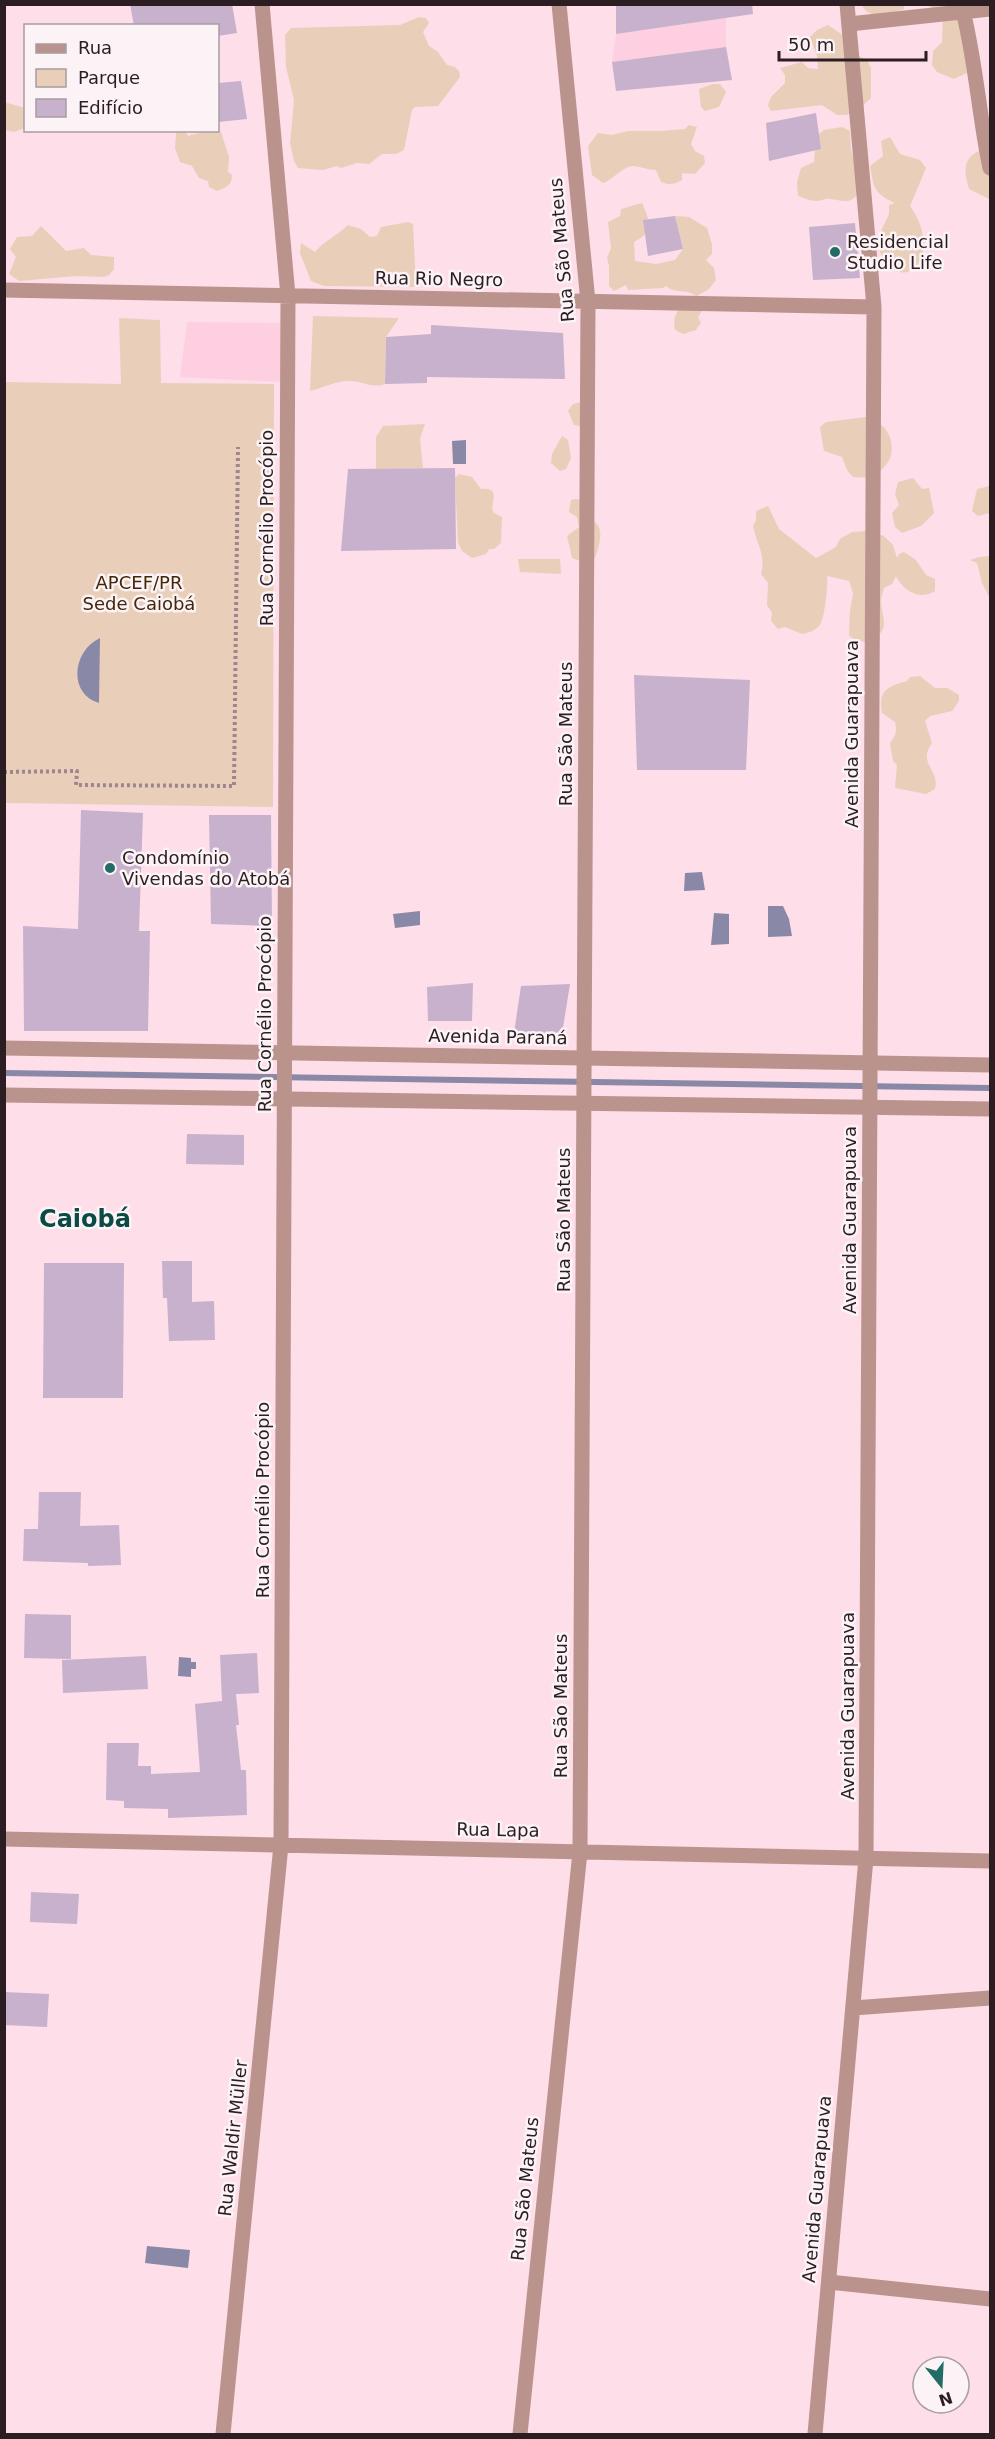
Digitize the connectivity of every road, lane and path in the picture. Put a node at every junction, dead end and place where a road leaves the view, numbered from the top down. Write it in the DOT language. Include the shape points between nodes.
graph roads {
  1 [pos="262,4"];
  2 [pos="559,4"];
  3 [pos="847,4"];
  4 [pos="990,9"];
  5 [pos="963,11"];
  6 [pos="849,24"];
  7 [pos="990,168"];
  8 [pos="4,290"];
  9 [pos="288,296"];
  10 [pos="588,302"];
  11 [pos="874,307"];
  12 [pos="238,447"];
  13 [pos="4,772"];
  14 [pos="4,1048"];
  15 [pos="284,1057"];
  16 [pos="584,1064"];
  17 [pos="990,1065"];
  18 [pos="870,1066"];
  19 [pos="284,1094"];
  20 [pos="4,1095"];
  21 [pos="584,1099"];
  22 [pos="870,1103"];
  23 [pos="990,1109"];
  24 [pos="4,1839"];
  25 [pos="281,1845"];
  26 [pos="580,1852"];
  27 [pos="867,1858"];
  28 [pos="990,1861"];
  29 [pos="990,1998"];
  30 [pos="853,2008"];
  31 [pos="829,2282"];
  32 [pos="990,2299"];
  33 [pos="223,2434"];
  34 [pos="520,2434"];
  35 [pos="815,2434"];
  1 -- 9 [label="street, Rua Cornélio Procópio"];
  2 -- 10 [label="street, Rua São Mateus"];
  3 -- 6 [label="street, Avenida Guarapuava"];
  4 -- 5 [label="street"];
  5 -- 6 [label="street"];
  5 -- 7 [label="street"];
  6 -- 11 [label="street, Avenida Guarapuava"];
  8 -- 9 [label="street, Rua Rio Negro"];
  9 -- 10 [label="street, Rua Rio Negro"];
  9 -- 15 [label="street, Rua Cornélio Procópio"];
  10 -- 11 [label="street, Rua Rio Negro"];
  10 -- 16 [label="street, Rua São Mateus"];
  11 -- 18 [label="street, Avenida Guarapuava"];
  12 -- 13 [label="path" via="234,786 76,785 77,771"];
  14 -- 15 [label="street, Avenida Paraná"];
  15 -- 16 [label="street, Avenida Paraná"];
  15 -- 19 [label="street, Rua Cornélio Procópio"];
  16 -- 18 [label="street, Avenida Paraná"];
  16 -- 21 [label="street, Rua São Mateus"];
  17 -- 18 [label="street, Avenida Paraná"];
  18 -- 22 [label="street, Avenida Guarapuava"];
  19 -- 20 [label="street"];
  19 -- 21 [label="street"];
  19 -- 25 [label="street, Rua Cornélio Procópio"];
  21 -- 22 [label="street"];
  21 -- 26 [label="street, Rua São Mateus"];
  22 -- 23 [label="street"];
  22 -- 27 [label="street, Avenida Guarapuava"];
  24 -- 25 [label="street, Rua Lapa"];
  25 -- 26 [label="street, Rua Lapa"];
  25 -- 33 [label="street, Rua Waldir Müller"];
  26 -- 27 [label="street, Rua Lapa"];
  26 -- 34 [label="street, Rua São Mateus"];
  27 -- 28 [label="street, Rua Lapa"];
  27 -- 30 [label="street, Avenida Guarapuava"];
  29 -- 30 [label="street"];
  30 -- 31 [label="street, Avenida Guarapuava"];
  31 -- 32 [label="street"];
  31 -- 35 [label="street, Avenida Guarapuava"];
}
